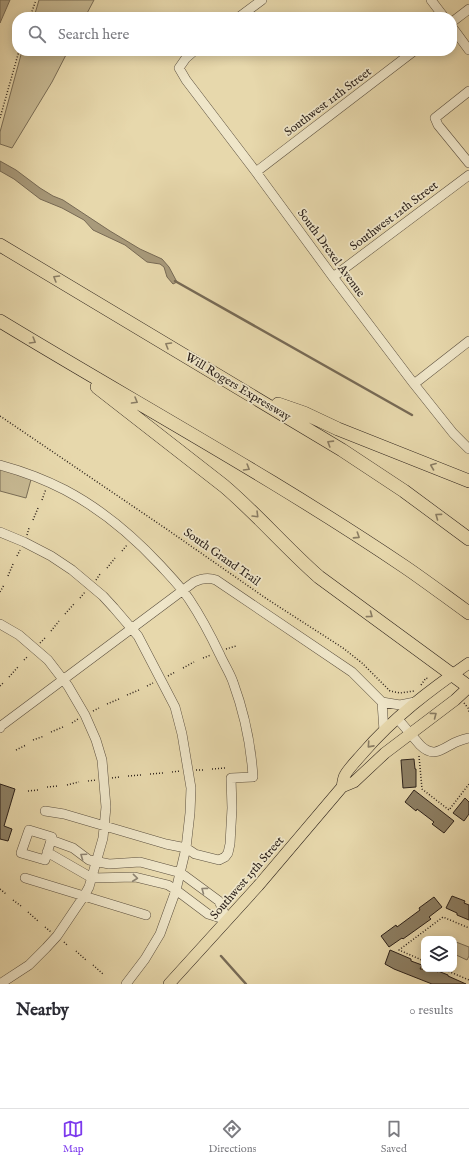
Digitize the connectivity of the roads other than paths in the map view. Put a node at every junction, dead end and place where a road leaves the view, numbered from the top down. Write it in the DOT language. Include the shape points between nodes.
graph roads {
  1 [pos="262,0"];
  2 [pos="431,0"];
  3 [pos="469,9"];
  4 [pos="246,12"];
  5 [pos="440,12"];
  6 [pos="457,18"];
  7 [pos="457,34"];
  8 [pos="469,50"];
  9 [pos="188,56"];
  10 [pos="407,56"];
  11 [pos="469,91"];
  12 [pos="469,163"];
  13 [pos="256,172"];
  14 [pos="469,175"];
  15 [pos="0,245"];
  16 [pos="333,277"];
  17 [pos="0,321"];
  18 [pos="469,342"];
  19 [pos="53,353"];
  20 [pos="414,384"];
  21 [pos="248,393"];
  22 [pos="469,449"];
  23 [pos="0,465"];
  24 [pos="469,480"];
  25 [pos="0,532"];
  26 [pos="469,539"];
  27 [pos="182,590"];
  28 [pos="469,613"];
  29 [pos="0,624"];
  30 [pos="131,629"];
  31 [pos="469,663"];
  32 [pos="453,674"];
  33 [pos="63,680"];
  34 [pos="469,687"];
  35 [pos="382,702"];
  36 [pos="415,702"];
  37 [pos="398,718"];
  38 [pos="0,728"];
  39 [pos="384,731"];
  40 [pos="410,733"];
  41 [pos="469,738"];
  42 [pos="342,786"];
  43 [pos="45,811"];
  44 [pos="105,826"];
  45 [pos="51,840"];
  46 [pos="186,848"];
  47 [pos="47,852"];
  48 [pos="97,861"];
  49 [pos="181,873"];
  50 [pos="24,878"];
  51 [pos="92,878"];
  52 [pos="176,890"];
  53 [pos="84,896"];
  54 [pos="146,915"];
  55 [pos="227,920"];
  56 [pos="0,984"];
  57 [pos="126,984"];
  58 [pos="169,984"];
  1 -- 4 [label="street"];
  2 -- 5 [label="street"];
  3 -- 6 [label="street"];
  7 -- 8 [label="street"];
  9 -- 13 [label="street, South Drexel Avenue" via="179,68 186,80"];
  10 -- 13 [label="street, Southwest 11th Street"];
  11 -- 12 [label="street" via="435,118"];
  13 -- 16 [label="street, South Drexel Avenue"];
  14 -- 16 [label="street, Southwest 12th Street"];
  21 -- 15 [label="highway, Will Rogers Expressway, one-way"];
  16 -- 20 [label="street, South Drexel Avenue"];
  17 -- 19 [label="highway, one-way"];
  18 -- 20 [label="street"];
  19 -- 28 [label="highway, one-way" via="346,528"];
  19 -- 32 [label="highway, one-way" via="224,486 319,577"];
  20 -- 22 [label="street, South Drexel Avenue"];
  24 -- 21 [label="highway, one-way"];
  26 -- 21 [label="highway, Will Rogers Expressway, one-way" via="358,461"];
  23 -- 27 [label="street" via="35,476 65,490 105,515 133,538"];
  25 -- 30 [label="street" via="51,556 72,570 103,596"];
  27 -- 30 [label="street"];
  27 -- 35 [label="street" via="198,580 216,580 352,672"];
  27 -- 46 [label="street" via="207,629 233,682 244,716 253,777 231,778 230,844 225,857 219,860 205,858"];
  29 -- 33 [label="street" via="48,660"];
  30 -- 33 [label="street"];
  30 -- 46 [label="street" via="138,636 175,707 182,734 191,788"];
  31 -- 32 [label="main road, Southwest 15th Street"];
  32 -- 34 [label="highway"];
  32 -- 36 [label="main road, Southwest 15th Street"];
  33 -- 38 [label="street"];
  33 -- 44 [label="street" via="85,715 100,753 106,807"];
  40 -- 34 [label="main road, Southwest 15th Street, one-way"];
  35 -- 36 [label="street" via="400,705"];
  35 -- 39 [label="street"];
  36 -- 37 [label="main road, Southwest 15th Street"];
  37 -- 39 [label="main road, Southwest 15th Street"];
  37 -- 40 [label="street"];
  39 -- 42 [label="main road, Southwest 15th Street, one-way" via="345,774"];
  40 -- 41 [label="street" via="423,749 433,752"];
  40 -- 42 [label="main road, Southwest 15th Street" via="354,782"];
  42 -- 55 [label="main road, Southwest 15th Street"];
  43 -- 44 [label="street"];
  44 -- 46 [label="street"];
  44 -- 48 [label="street"];
  45 -- 47 [label="street"];
  45 -- 47 [label="street" via="52,837 29,830 22,853 45,860"];
  48 -- 45 [label="street, one-way" via="89,860 73,848"];
  46 -- 49 [label="street"];
  47 -- 51 [label="street"];
  48 -- 49 [label="street" via="109,864 140,862"];
  48 -- 51 [label="street"];
  49 -- 52 [label="street"];
  55 -- 49 [label="street, one-way" via="219,902"];
  50 -- 53 [label="street"];
  51 -- 52 [label="street, one-way" via="135,877 168,885"];
  51 -- 53 [label="street"];
  52 -- 55 [label="street" via="208,914"];
  52 -- 57 [label="street" via="160,934 145,960"];
  53 -- 54 [label="street"];
  53 -- 56 [label="street" via="46,948 28,965"];
  55 -- 58 [label="main road, Southwest 15th Street"];
}
